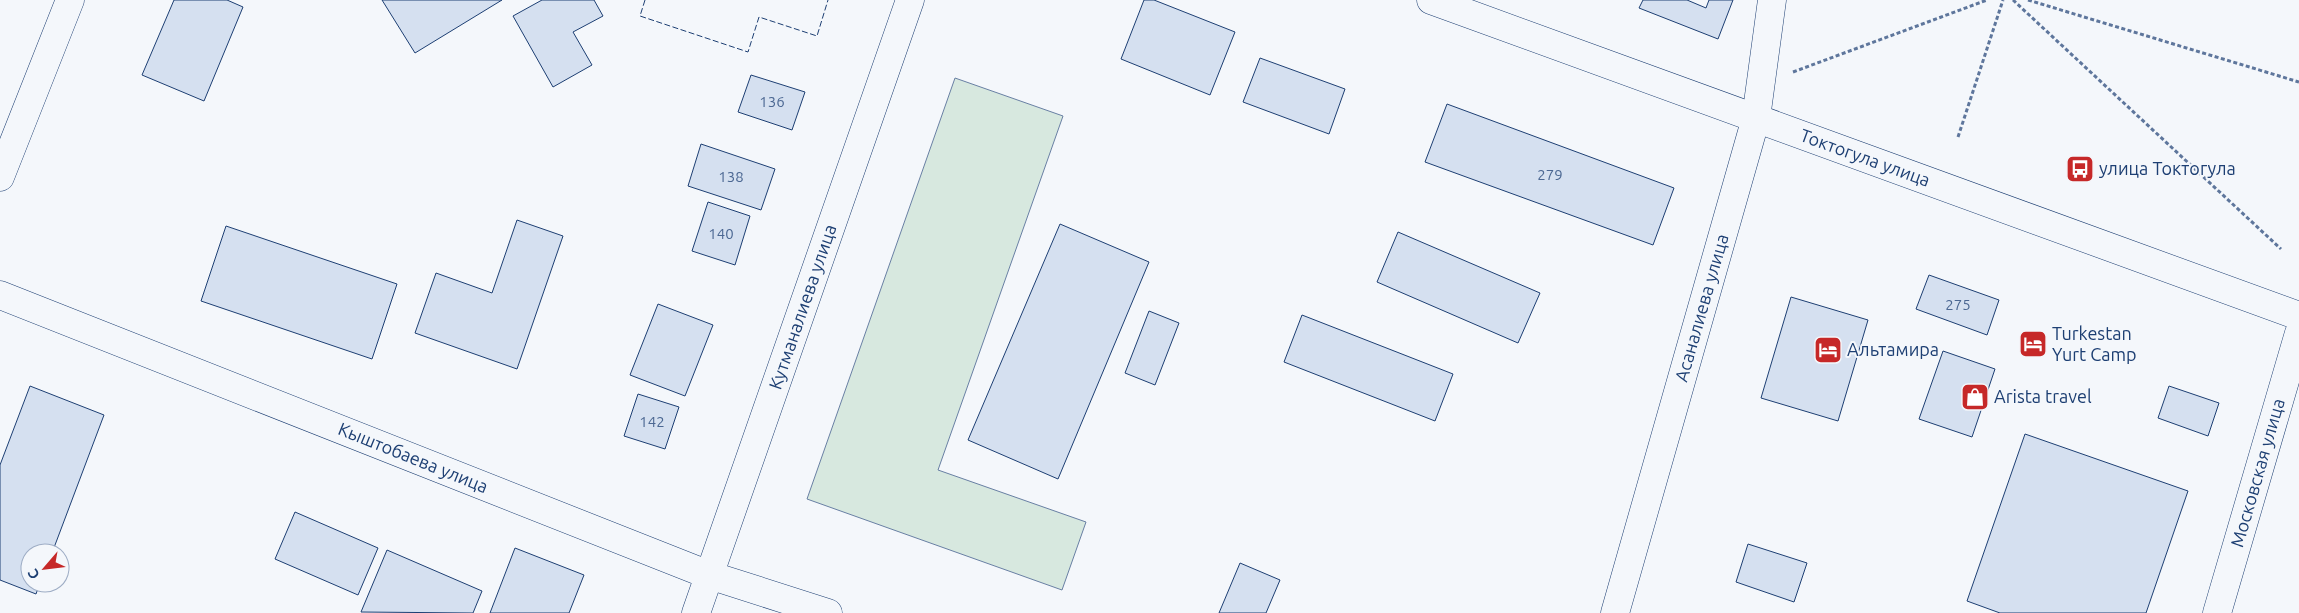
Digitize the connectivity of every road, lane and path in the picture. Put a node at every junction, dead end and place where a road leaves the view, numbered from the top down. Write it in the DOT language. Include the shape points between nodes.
graph roads {
  1 [pos="70,0"];
  2 [pos="910,0"];
  3 [pos="1432,0"];
  4 [pos="1772,0"];
  5 [pos="1987,0"];
  6 [pos="2003,0"];
  7 [pos="2013,0"];
  8 [pos="2028,0"];
  9 [pos="1791,73"];
  10 [pos="2299,82"];
  11 [pos="1756,118"];
  12 [pos="1958,137"];
  13 [pos="0,177"];
  14 [pos="2281,249"];
  15 [pos="0,295"];
  16 [pos="2299,316"];
  17 [pos="2299,333"];
  18 [pos="709,576"];
  19 [pos="696,613"];
  20 [pos="828,613"];
  21 [pos="1615,613"];
  22 [pos="2218,613"];
  1 -- 13 [label="street"];
  2 -- 18 [label="street, Кутманалиева улица"];
  3 -- 11 [label="street, Токтогула улица"];
  4 -- 11 [label="street, Асаналиева улица"];
  5 -- 9 [label="path"];
  6 -- 12 [label="path"];
  7 -- 14 [label="path"];
  8 -- 10 [label="path"];
  11 -- 16 [label="street, Токтогула улица"];
  11 -- 21 [label="street, Асаналиева улица"];
  15 -- 18 [label="street, Кыштобаева улица"];
  17 -- 22 [label="street, Московская улица"];
  18 -- 19 [label="street, Кутманалиева улица"];
  18 -- 20 [label="street, Кыштобаева улица"];
}
